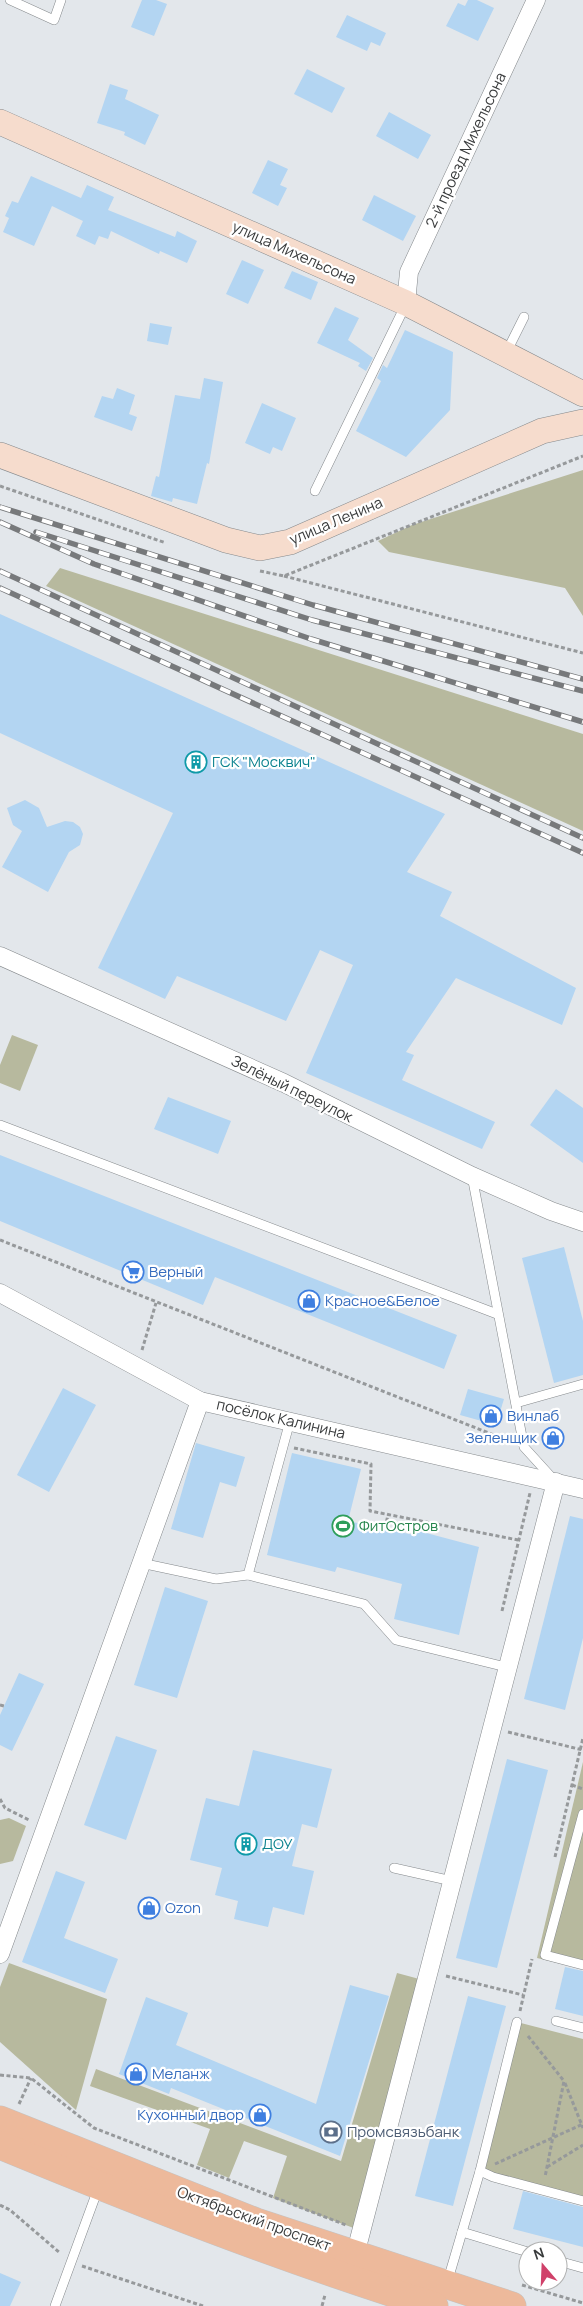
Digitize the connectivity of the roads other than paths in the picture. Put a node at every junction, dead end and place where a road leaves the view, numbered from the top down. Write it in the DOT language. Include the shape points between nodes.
graph roads {
  1 [pos="10,0"];
  2 [pos="61,0"];
  3 [pos="536,0"];
  4 [pos="0,122"];
  5 [pos="406,303"];
  6 [pos="524,317"];
  7 [pos="506,354"];
  8 [pos="555,379"];
  9 [pos="583,394"];
  10 [pos="583,422"];
  11 [pos="542,432"];
  12 [pos="0,455"];
  13 [pos="315,491"];
  14 [pos="0,956"];
  15 [pos="0,1124"];
  16 [pos="472,1176"];
  17 [pos="583,1222"];
  18 [pos="0,1292"];
  19 [pos="497,1314"];
  20 [pos="583,1384"];
  21 [pos="200,1401"];
  22 [pos="516,1403"];
  23 [pos="290,1421"];
  24 [pos="556,1482"];
  25 [pos="583,1489"];
  26 [pos="141,1563"];
  27 [pos="248,1575"];
  28 [pos="506,1667"];
  29 [pos="583,1814"];
  30 [pos="394,1868"];
  31 [pos="452,1881"];
  32 [pos="0,1954"];
  33 [pos="583,1965"];
  34 [pos="556,2021"];
  35 [pos="517,2022"];
  36 [pos="583,2028"];
  37 [pos="10,2112"];
  38 [pos="0,2145"];
  39 [pos="480,2171"];
  40 [pos="99,2187"];
  41 [pos="583,2200"];
  42 [pos="462,2232"];
  43 [pos="358,2243"];
  44 [pos="518,2249"];
  45 [pos="568,2264"];
  46 [pos="583,2268"];
  47 [pos="515,2295"];
  48 [pos="440,2296"];
  49 [pos="55,2306"];
  1 -- 2 [label="lane" via="54,20"];
  3 -- 5 [label="street, 2-й проезд Михельсона" via="409,272"];
  4 -- 5 [label="street, улица Михельсона"];
  5 -- 7 [label="street, улица Михельсона"];
  5 -- 13 [label="lane"];
  6 -- 7 [label="lane"];
  7 -- 8 [label="street, улица Михельсона"];
  8 -- 9 [label="street, улица Михельсона"];
  8 -- 11 [label="street" via="563,395 563,408 558,418"];
  10 -- 11 [label="street, улица Ленина"];
  11 -- 12 [label="street, улица Ленина" via="290,542 260,548 226,540"];
  14 -- 16 [label="street, Зелёный переулок" via="284,1083"];
  15 -- 19 [label="lane"];
  16 -- 17 [label="street, Зелёный переулок"];
  16 -- 19 [label="lane"];
  18 -- 21 [label="street, посёлок Калинина"];
  19 -- 22 [label="lane"];
  20 -- 22 [label="lane"];
  21 -- 23 [label="street, посёлок Калинина"];
  21 -- 26 [label="street"];
  22 -- 24 [label="lane" via="524,1447"];
  23 -- 24 [label="street, посёлок Калинина"];
  23 -- 27 [label="lane"];
  24 -- 25 [label="street, посёлок Калинина"];
  24 -- 28 [label="street"];
  26 -- 27 [label="lane" via="216,1579"];
  26 -- 32 [label="street"];
  27 -- 28 [label="lane" via="364,1604 396,1640"];
  28 -- 31 [label="street"];
  29 -- 33 [label="lane" via="546,1955"];
  30 -- 31 [label="lane"];
  31 -- 43 [label="street"];
  34 -- 36 [label="lane"];
  35 -- 39 [label="lane"];
  37 -- 43 [label="main road, Октябрьский проспект" via="256,2222"];
  38 -- 40 [label="main road, Октябрьский проспект"];
  39 -- 41 [label="lane"];
  39 -- 42 [label="lane"];
  40 -- 48 [label="main road, Октябрьский проспект" via="346,2279"];
  40 -- 49 [label="lane"];
  42 -- 44 [label="lane"];
  42 -- 48 [label="lane"];
  43 -- 48 [label="main road, Октябрьский проспект"];
  45 -- 46 [label="lane"];
  47 -- 48 [label="main road, Октябрьский проспект"];
}
